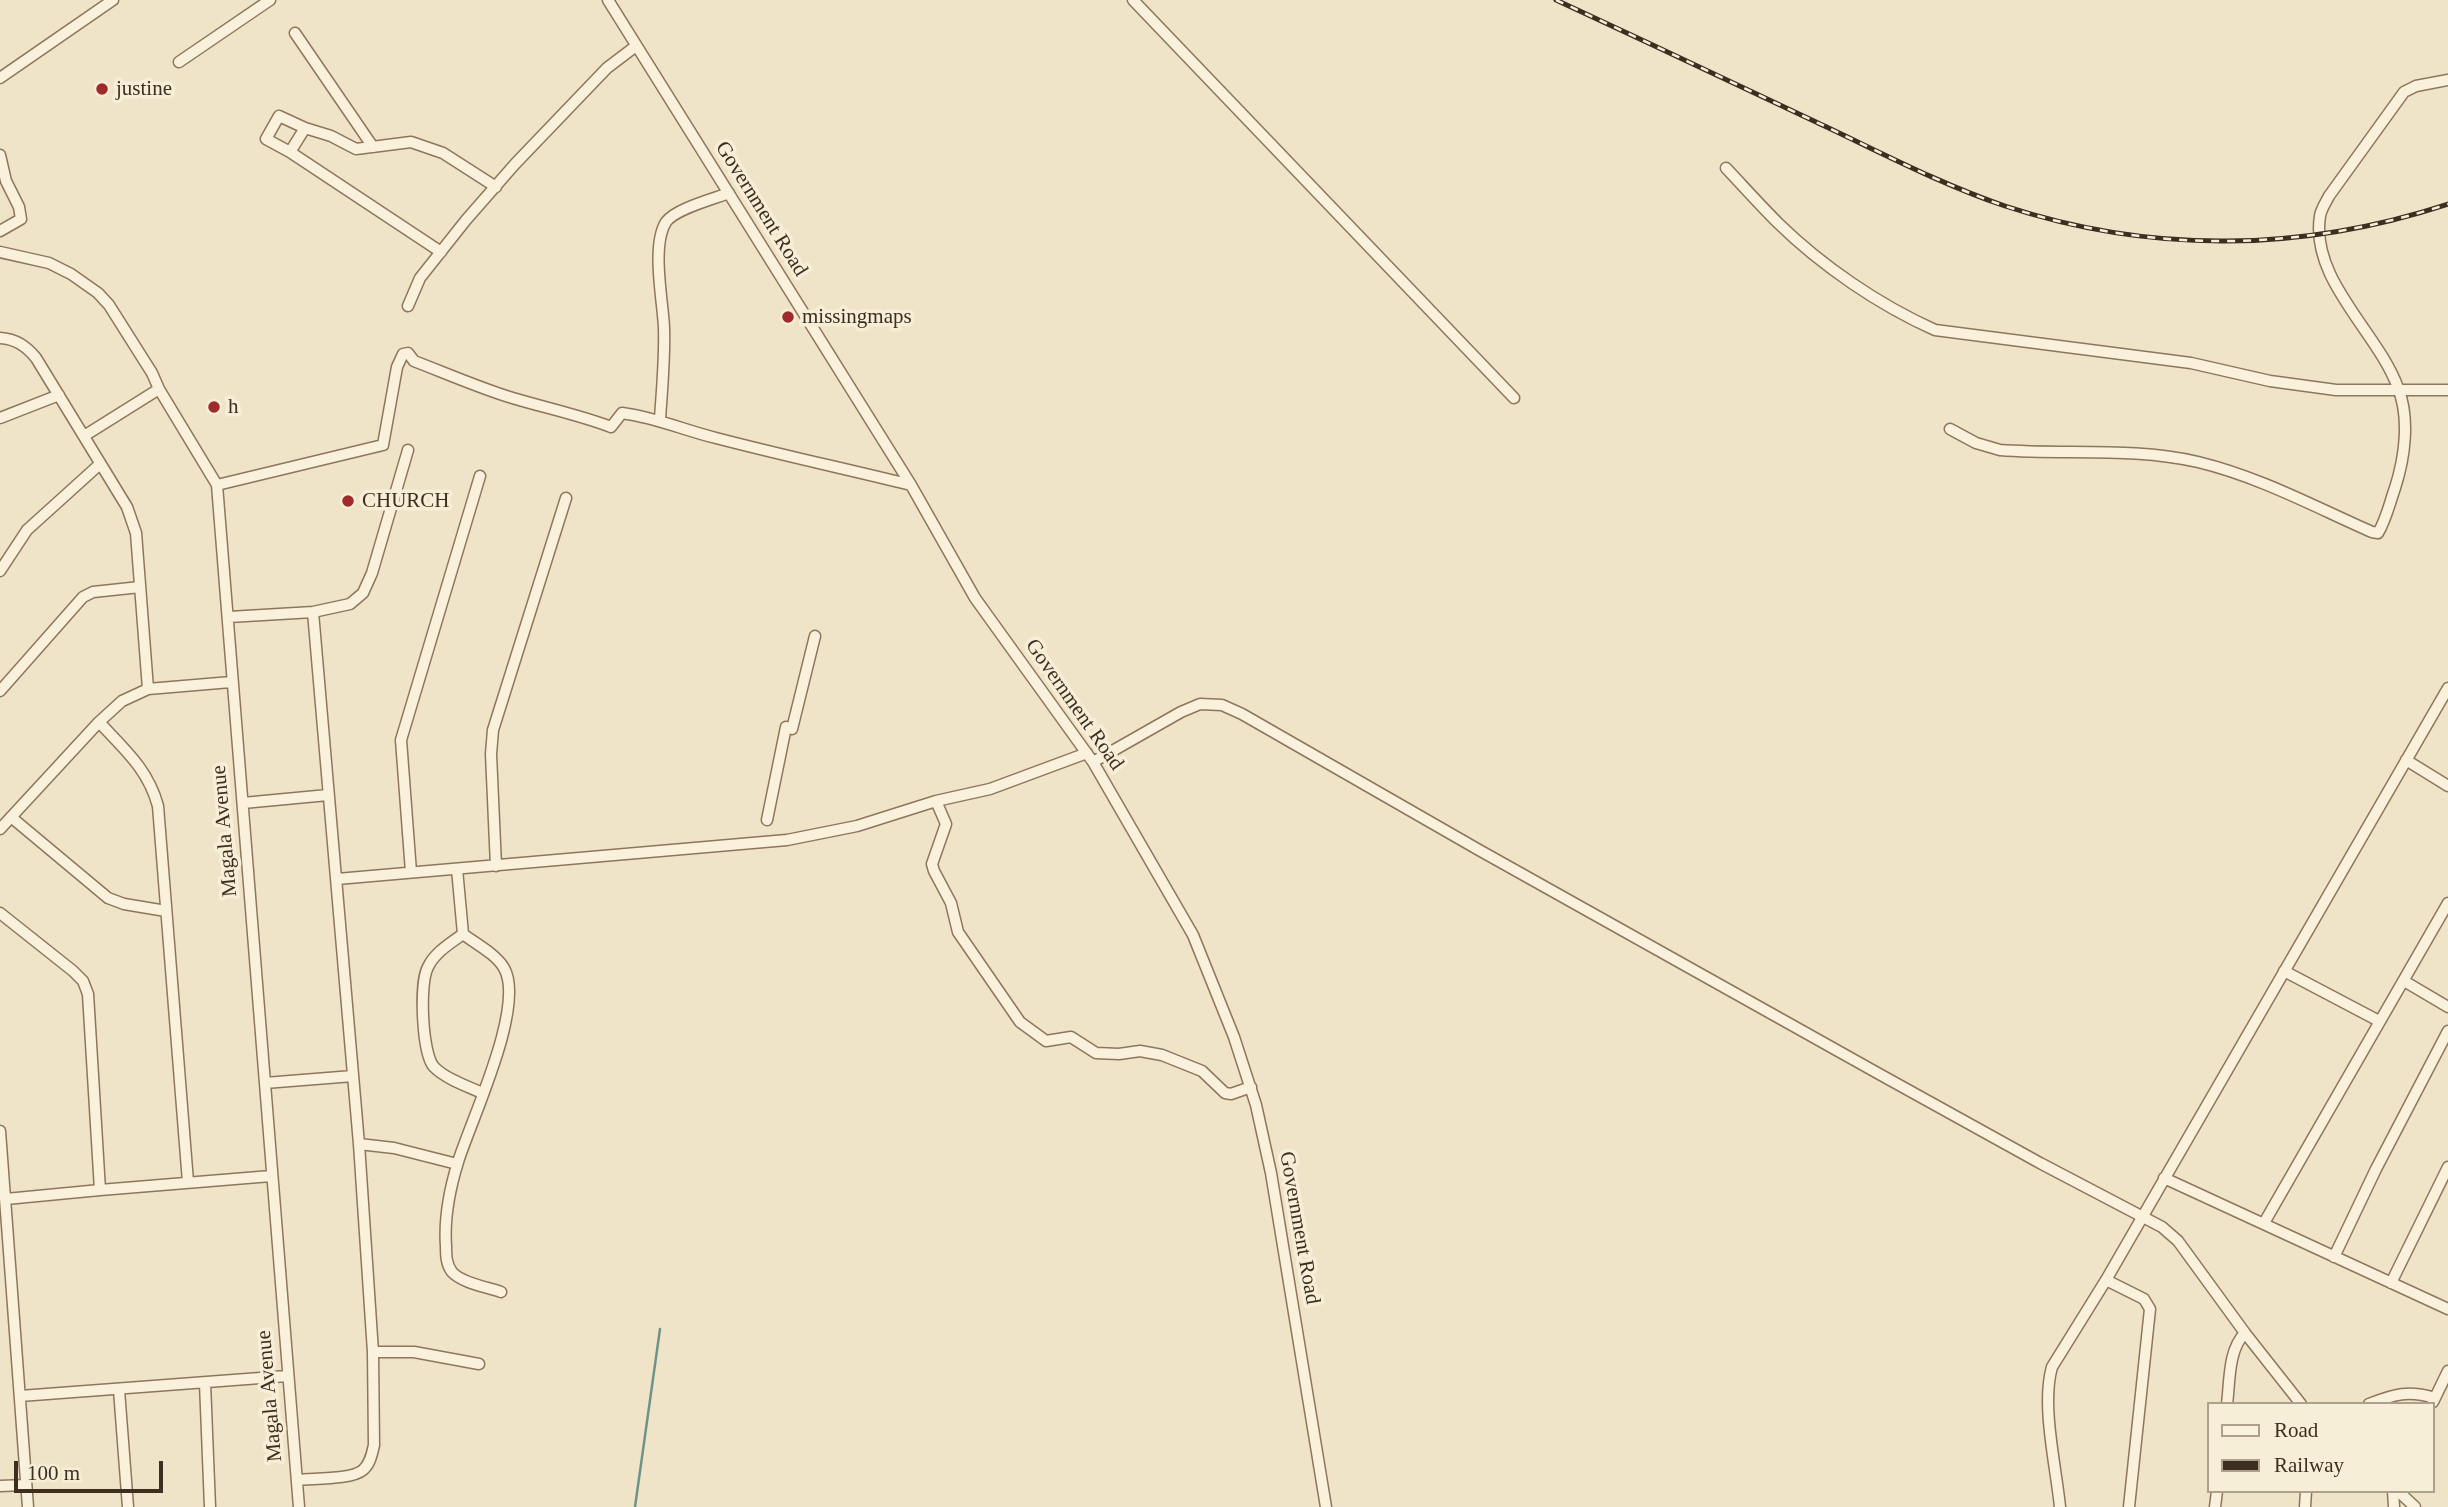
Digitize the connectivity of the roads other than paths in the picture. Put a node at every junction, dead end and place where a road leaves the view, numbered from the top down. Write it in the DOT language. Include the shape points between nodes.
graph roads {
  1 [pos="113,0"];
  2 [pos="270,0"];
  3 [pos="608,0"];
  4 [pos="1133,0"];
  5 [pos="295,33"];
  6 [pos="636,46"];
  7 [pos="179,62"];
  8 [pos="0,78"];
  9 [pos="2448,80"];
  10 [pos="305,128"];
  11 [pos="373,147"];
  12 [pos="290,152"];
  13 [pos="0,155"];
  14 [pos="1726,168"];
  15 [pos="496,187"];
  16 [pos="729,193"];
  17 [pos="0,231"];
  18 [pos="0,251"];
  19 [pos="441,252"];
  20 [pos="408,306"];
  21 [pos="0,338"];
  22 [pos="159,389"];
  23 [pos="2448,390"];
  24 [pos="2400,391"];
  25 [pos="59,395"];
  26 [pos="1514,398"];
  27 [pos="0,418"];
  28 [pos="660,419"];
  29 [pos="1950,429"];
  30 [pos="84,436"];
  31 [pos="408,450"];
  32 [pos="100,464"];
  33 [pos="480,476"];
  34 [pos="217,485"];
  35 [pos="911,485"];
  36 [pos="566,498"];
  37 [pos="0,571"];
  38 [pos="140,587"];
  39 [pos="313,612"];
  40 [pos="229,617"];
  41 [pos="815,636"];
  42 [pos="231,682"];
  43 [pos="2448,688"];
  44 [pos="148,689"];
  45 [pos="0,691"];
  46 [pos="99,722"];
  47 [pos="1090,758"];
  48 [pos="2406,760"];
  49 [pos="2448,786"];
  50 [pos="328,795"];
  51 [pos="936,801"];
  52 [pos="243,803"];
  53 [pos="12,817"];
  54 [pos="767,820"];
  55 [pos="0,829"];
  56 [pos="496,866"];
  57 [pos="457,869"];
  58 [pos="411,872"];
  59 [pos="337,879"];
  60 [pos="2448,903"];
  61 [pos="166,911"];
  62 [pos="0,913"];
  63 [pos="463,934"];
  64 [pos="2284,971"];
  65 [pos="2404,981"];
  66 [pos="2448,1007"];
  67 [pos="2379,1021"];
  68 [pos="2448,1031"];
  69 [pos="353,1076"];
  70 [pos="265,1083"];
  71 [pos="1251,1087"];
  72 [pos="482,1093"];
  73 [pos="0,1131"];
  74 [pos="359,1144"];
  75 [pos="457,1164"];
  76 [pos="2448,1167"];
  77 [pos="271,1176"];
  78 [pos="2164,1178"];
  79 [pos="188,1182"];
  80 [pos="100,1190"];
  81 [pos="6,1199"];
  82 [pos="2140,1217"];
  83 [pos="2263,1223"];
  84 [pos="2334,1257"];
  85 [pos="2106,1280"];
  86 [pos="2391,1283"];
  87 [pos="501,1292"];
  88 [pos="2448,1309"];
  89 [pos="2245,1333"];
  90 [pos="373,1352"];
  91 [pos="479,1364"];
  92 [pos="2448,1371"];
  93 [pos="287,1376"];
  94 [pos="205,1383"];
  95 [pos="119,1390"];
  96 [pos="20,1396"];
  97 [pos="2434,1401"];
  98 [pos="2227,1402"];
  99 [pos="2299,1402"];
  100 [pos="2374,1402"];
  101 [pos="297,1480"];
  102 [pos="26,1485"];
  103 [pos="0,1486"];
  104 [pos="2398,1493"];
  105 [pos="28,1507"];
  106 [pos="128,1507"];
  107 [pos="211,1507"];
  108 [pos="299,1507"];
  109 [pos="1326,1507"];
  110 [pos="2060,1507"];
  111 [pos="2130,1507"];
  112 [pos="2416,1507"];
  1 -- 8 [label="street"];
  2 -- 7 [label="street"];
  3 -- 6 [label="street, Government Road"];
  4 -- 26 [label="street"];
  5 -- 11 [label="street"];
  6 -- 15 [label="street" via="607,68"];
  6 -- 16 [label="street, Government Road"];
  9 -- 24 [label="street" via="2404,92 2320,214 2325,259 2337,288 2379,348"];
  10 -- 11 [label="street" via="356,149"];
  10 -- 12 [label="street"];
  10 -- 12 [label="street" via="279,116 266,139"];
  11 -- 15 [label="street" via="411,142 443,153"];
  12 -- 19 [label="street"];
  13 -- 17 [label="street" via="21,219"];
  14 -- 24 [label="street" via="1779,224 1839,273 1934,330 2191,363 2336,390"];
  15 -- 19 [label="street"];
  16 -- 28 [label="street" via="677,213 662,232"];
  16 -- 35 [label="street, Government Road"];
  18 -- 22 [label="street, Magala Avenue" via="49,263 98,293"];
  19 -- 20 [label="street" via="420,278"];
  21 -- 25 [label="street" via="26,346"];
  22 -- 30 [label="street"];
  22 -- 34 [label="street, Magala Avenue"];
  23 -- 24 [label="street"];
  24 -- 29 [label="street" via="2404,447 2381,530 2376,533 2252,478 2196,462 2153,455 2000,450"];
  25 -- 27 [label="street"];
  25 -- 30 [label="street"];
  28 -- 34 [label="street" via="622,413 611,427 503,395 414,361 408,353 397,367 383,446"];
  28 -- 35 [label="street" via="712,437"];
  30 -- 32 [label="street"];
  31 -- 39 [label="street" via="363,593 350,604"];
  32 -- 37 [label="street" via="27,530"];
  32 -- 38 [label="street" via="127,507 136,533"];
  33 -- 58 [label="street" via="401,740"];
  34 -- 40 [label="street, Magala Avenue"];
  35 -- 47 [label="street, Government Road" via="975,598"];
  36 -- 56 [label="street" via="493,730"];
  38 -- 44 [label="street"];
  38 -- 45 [label="street" via="83,597"];
  39 -- 40 [label="street"];
  39 -- 50 [label="street"];
  40 -- 42 [label="street, Magala Avenue"];
  41 -- 54 [label="street"];
  42 -- 44 [label="street"];
  42 -- 52 [label="street, Magala Avenue"];
  43 -- 48 [label="street"];
  44 -- 46 [label="street" via="122,701"];
  46 -- 53 [label="street"];
  46 -- 61 [label="street" via="153,785"];
  47 -- 51 [label="street"];
  47 -- 71 [label="street, Government Road" via="1193,935"];
  47 -- 82 [label="street" via="1200,704 1222,705 1242,713"];
  48 -- 49 [label="street"];
  48 -- 64 [label="street"];
  50 -- 52 [label="street"];
  50 -- 59 [label="street"];
  51 -- 56 [label="street" via="857,826 787,840"];
  51 -- 71 [label="street" via="946,824 932,864 951,903 958,932 1025,1028 1046,1041 1071,1037 1096,1053 1162,1055 1202,1071 1225,1093"];
  52 -- 70 [label="street, Magala Avenue"];
  53 -- 55 [label="street"];
  53 -- 61 [label="street" via="108,898"];
  56 -- 57 [label="street"];
  57 -- 58 [label="street"];
  57 -- 63 [label="street"];
  58 -- 59 [label="street"];
  59 -- 69 [label="street"];
  60 -- 65 [label="street"];
  61 -- 79 [label="street"];
  62 -- 80 [label="street" via="73,971 88,994"];
  63 -- 72 [label="street" via="505,969 509,988 501,1041"];
  63 -- 72 [label="street" via="435,955 426,969 427,1053 444,1075"];
  64 -- 67 [label="street"];
  64 -- 78 [label="street"];
  65 -- 66 [label="street"];
  65 -- 67 [label="street"];
  67 -- 83 [label="street"];
  68 -- 84 [label="street"];
  69 -- 70 [label="street"];
  69 -- 74 [label="street"];
  70 -- 77 [label="street, Magala Avenue"];
  71 -- 109 [label="street, Government Road" via="1271,1173"];
  72 -- 75 [label="street"];
  73 -- 81 [label="street"];
  74 -- 75 [label="street"];
  74 -- 90 [label="street"];
  75 -- 87 [label="street" via="445,1234 447,1261 462,1279"];
  76 -- 86 [label="street"];
  77 -- 79 [label="street"];
  77 -- 93 [label="street, Magala Avenue"];
  78 -- 82 [label="street"];
  78 -- 83 [label="street"];
  79 -- 80 [label="street"];
  80 -- 81 [label="street"];
  81 -- 96 [label="street"];
  82 -- 85 [label="street"];
  82 -- 89 [label="street" via="2178,1241"];
  83 -- 84 [label="street"];
  84 -- 86 [label="street"];
  85 -- 110 [label="street" via="2052,1367 2048,1381"];
  85 -- 111 [label="street" via="2144,1299 2150,1309"];
  86 -- 88 [label="street"];
  89 -- 98 [label="street" via="2234,1351"];
  89 -- 99 [label="street"];
  90 -- 91 [label="street" via="414,1352"];
  90 -- 101 [label="street" via="374,1445 365,1469 354,1475"];
  92 -- 97 [label="street"];
  93 -- 94 [label="street"];
  93 -- 101 [label="street, Magala Avenue"];
  94 -- 95 [label="street"];
  94 -- 107 [label="street"];
  95 -- 96 [label="street"];
  95 -- 106 [label="street"];
  96 -- 102 [label="street"];
  97 -- 100 [label="street" via="2418,1393 2397,1393"];
  101 -- 108 [label="street, Magala Avenue"];
  102 -- 103 [label="street"];
  102 -- 105 [label="street"];
  104 -- 112 [label="street"];
}
